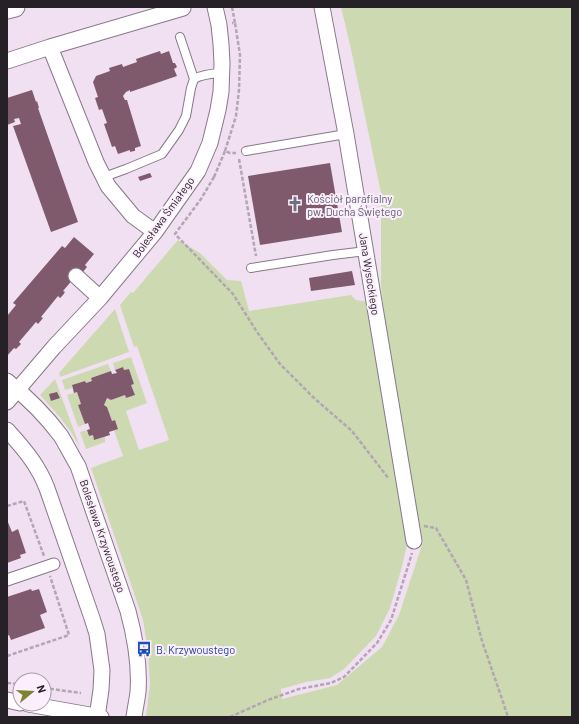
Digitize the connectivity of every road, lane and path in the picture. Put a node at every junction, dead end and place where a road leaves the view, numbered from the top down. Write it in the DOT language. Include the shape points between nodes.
graph roads {
  1 [pos="15,7"];
  2 [pos="214,7"];
  3 [pos="322,7"];
  4 [pos="183,8"];
  5 [pos="7,10"];
  6 [pos="180,37"];
  7 [pos="50,46"];
  8 [pos="7,61"];
  9 [pos="222,73"];
  10 [pos="194,79"];
  11 [pos="346,134"];
  12 [pos="246,151"];
  13 [pos="226,152"];
  14 [pos="104,177"];
  15 [pos="214,177"];
  16 [pos="155,232"];
  17 [pos="366,251"];
  18 [pos="254,267"];
  19 [pos="76,276"];
  20 [pos="100,298"];
  21 [pos="12,385"];
  22 [pos="7,402"];
  23 [pos="7,430"];
  24 [pos="389,480"];
  25 [pos="7,506"];
  26 [pos="412,524"];
  27 [pos="414,541"];
  28 [pos="50,565"];
  29 [pos="7,580"];
  30 [pos="7,656"];
  31 [pos="52,689"];
  32 [pos="82,693"];
  33 [pos="52,708"];
  34 [pos="98,717"];
  35 [pos="134,717"];
  36 [pos="230,717"];
  37 [pos="508,717"];
  1 -- 5 [label="street"];
  2 -- 9 [label="street, Bolesława Śmiałego" via="219,25"];
  3 -- 11 [label="street, Jana Wysockiego"];
  4 -- 7 [label="street"];
  6 -- 10 [label="lane"];
  7 -- 8 [label="street"];
  7 -- 14 [label="street"];
  9 -- 10 [label="lane" via="207,74"];
  9 -- 16 [label="street, Bolesława Śmiałego" via="218,110 210,143 198,170"];
  10 -- 14 [label="lane" via="186,116 162,154"];
  11 -- 12 [label="lane"];
  11 -- 17 [label="street, Jana Wysockiego"];
  13 -- 18 [label="path" via="237,153"];
  14 -- 16 [label="street" via="108,186 133,216"];
  15 -- 24 [label="path" via="175,234 233,294 280,364 314,398 352,430"];
  16 -- 20 [label="street, Bolesława Śmiałego"];
  17 -- 18 [label="lane"];
  17 -- 26 [label="street, Jana Wysockiego"];
  19 -- 20 [label="street"];
  20 -- 21 [label="street, Bolesława Śmiałego" via="54,347"];
  21 -- 22 [label="street, Bolesława Śmiałego"];
  21 -- 35 [label="street, Bolesława Krzywoustego" via="40,411 61,436 78,466 132,628 138,670"];
  23 -- 34 [label="street" via="37,467 44,481 92,618 102,670"];
  25 -- 28 [label="path" via="24,501"];
  26 -- 27 [label="street, Jana Wysockiego"];
  26 -- 37 [label="path" via="436,528 466,580 482,641"];
  27 -- 36 [label="path" via="391,620 377,643 344,677 331,683 299,689"];
  28 -- 29 [label="street"];
  28 -- 30 [label="path" via="70,635"];
  31 -- 32 [label="path"];
  33 -- 34 [label="street"];
}
